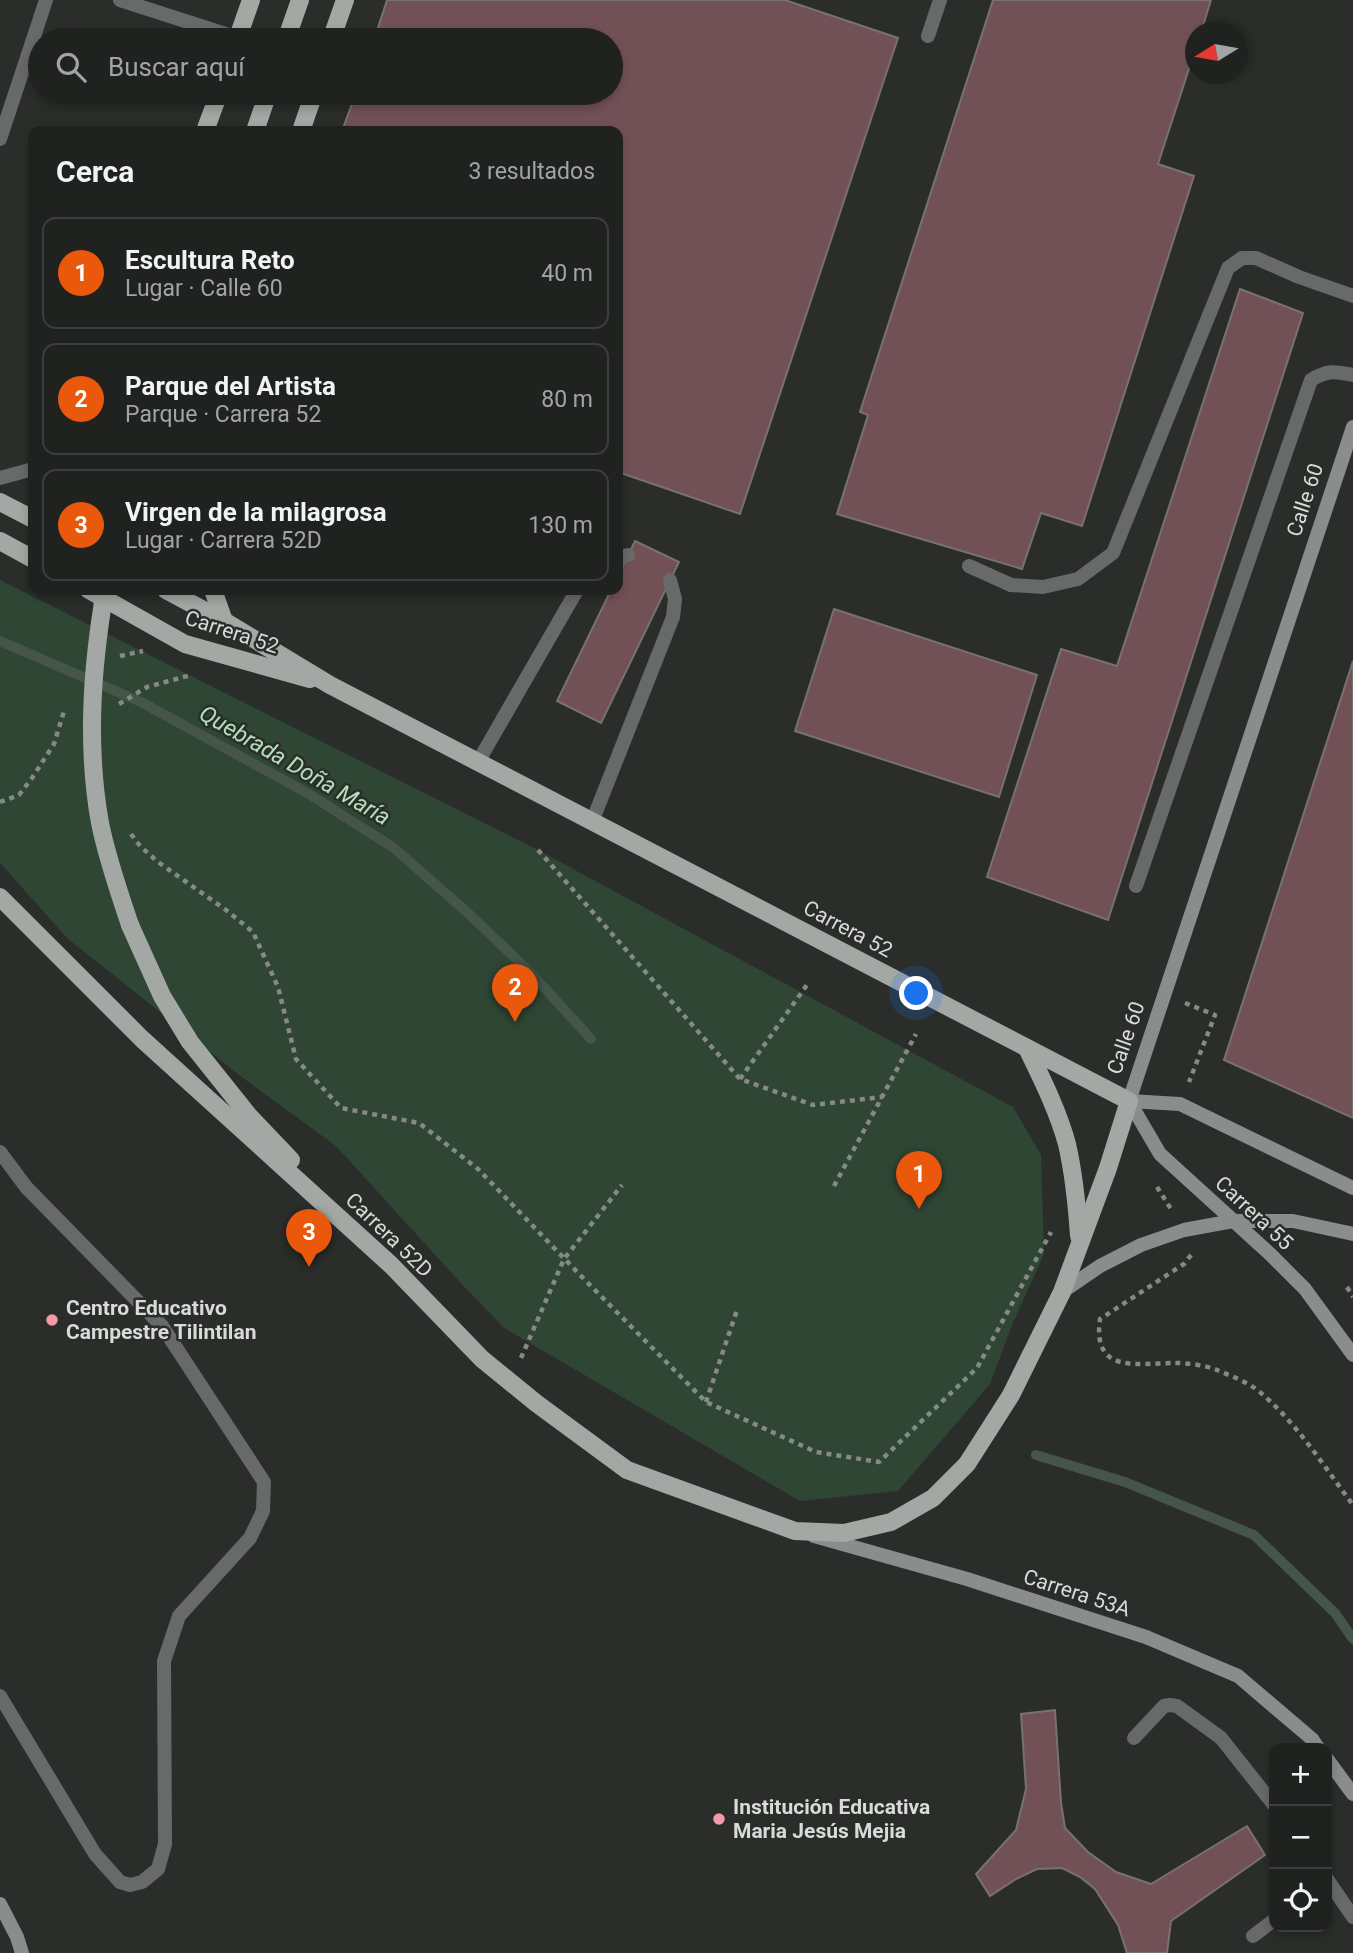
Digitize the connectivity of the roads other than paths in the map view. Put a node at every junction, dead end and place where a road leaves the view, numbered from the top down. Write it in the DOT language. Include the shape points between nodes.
graph roads {
  1 [pos="46,0"];
  2 [pos="120,0"];
  3 [pos="251,0"];
  4 [pos="300,0"];
  5 [pos="345,0"];
  6 [pos="940,0"];
  7 [pos="37,28"];
  8 [pos="205,28"];
  9 [pos="242,28"];
  10 [pos="290,28"];
  11 [pos="335,28"];
  12 [pos="928,36"];
  13 [pos="28,54"];
  14 [pos="215,105"];
  15 [pos="264,105"];
  16 [pos="310,105"];
  17 [pos="207,126"];
  18 [pos="257,126"];
  19 [pos="303,126"];
  20 [pos="0,139"];
  21 [pos="1353,296"];
  22 [pos="1353,374"];
  23 [pos="1353,427"];
  24 [pos="28,471"];
  25 [pos="0,478"];
  26 [pos="0,502"];
  27 [pos="28,516"];
  28 [pos="0,541"];
  29 [pos="28,553"];
  30 [pos="969,566"];
  31 [pos="670,579"];
  32 [pos="98,595"];
  33 [pos="105,595"];
  34 [pos="176,595"];
  35 [pos="214,595"];
  36 [pos="574,595"];
  37 [pos="225,621"];
  38 [pos="330,685"];
  39 [pos="478,762"];
  40 [pos="593,822"];
  41 [pos="1136,886"];
  42 [pos="0,897"];
  43 [pos="1027,1048"];
  44 [pos="1129,1101"];
  45 [pos="0,1152"];
  46 [pos="1353,1188"];
  47 [pos="1233,1222"];
  48 [pos="1353,1234"];
  49 [pos="1080,1243"];
  50 [pos="391,1265"];
  51 [pos="1062,1292"];
  52 [pos="1353,1355"];
  53 [pos="795,1531"];
  54 [pos="0,1696"];
  55 [pos="1134,1738"];
  56 [pos="1315,1743"];
  57 [pos="1332,1766"];
  58 [pos="1353,1794"];
  59 [pos="1269,1799"];
  60 [pos="1332,1886"];
  61 [pos="0,1904"];
  62 [pos="1353,1917"];
  63 [pos="1269,1924"];
  64 [pos="1253,1936"];
  65 [pos="22,1953"];
  1 -- 7 [label="street"];
  2 -- 8 [label="street"];
  3 -- 9 [label="main road"];
  4 -- 10 [label="main road"];
  5 -- 11 [label="main road"];
  6 -- 12 [label="street"];
  13 -- 20 [label="street"];
  14 -- 17 [label="main road"];
  15 -- 18 [label="main road"];
  16 -- 19 [label="main road"];
  21 -- 30 [label="street" via="1256,258 1242,258 1228,268 1113,553 1078,579 1043,587 1011,585"];
  22 -- 41 [label="street" via="1323,372 1311,380"];
  23 -- 44 [label="street, Calle 60"];
  24 -- 25 [label="street"];
  26 -- 27 [label="main road"];
  28 -- 29 [label="main road"];
  31 -- 40 [label="street" via="673,617"];
  32 -- 38 [label="main road, Carrera 52" via="185,644"];
  33 -- 50 [label="main road, bridge" via="92,699 93,771 100,824 130,925 162,996 190,1042 249,1116"];
  34 -- 37 [label="main road, Carrera 52"];
  35 -- 37 [label="main road"];
  36 -- 39 [label="street"];
  37 -- 38 [label="main road, Carrera 52"];
  38 -- 39 [label="main road, Carrera 52"];
  39 -- 40 [label="main road, Carrera 52"];
  40 -- 43 [label="main road, Carrera 52"];
  42 -- 50 [label="main road, Carrera 52D" via="142,1039"];
  43 -- 44 [label="main road, Carrera 52"];
  43 -- 49 [label="main road" via="1066,1143"];
  44 -- 46 [label="street, Carrera 52" via="1180,1104"];
  44 -- 47 [label="street, Carrera 55" via="1160,1154"];
  44 -- 49 [label="main road, Calle 60"];
  45 -- 54 [label="street" via="26,1187 162,1326 264,1482 264,1511 250,1538 179,1616 164,1661 165,1844 158,1869 150,1876 130,1885 120,1882 94,1854"];
  47 -- 48 [label="street" via="1293,1221"];
  47 -- 51 [label="street" via="1184,1230 1141,1245"];
  47 -- 52 [label="street, Carrera 55" via="1305,1289"];
  49 -- 51 [label="main road, Calle 60"];
  50 -- 53 [label="main road, Carrera 52D" via="482,1359 628,1470"];
  51 -- 53 [label="main road, Calle 60" via="1011,1395 967,1464 933,1498 891,1522 867,1528 844,1533"];
  53 -- 56 [label="street, Carrera 53A" via="967,1578 1146,1637 1238,1676"];
  55 -- 59 [label="street" via="1164,1706 1177,1706 1222,1738"];
  57 -- 58 [label="street"];
  60 -- 62 [label="street"];
  61 -- 65 [label="street"];
  63 -- 64 [label="street"];
}
